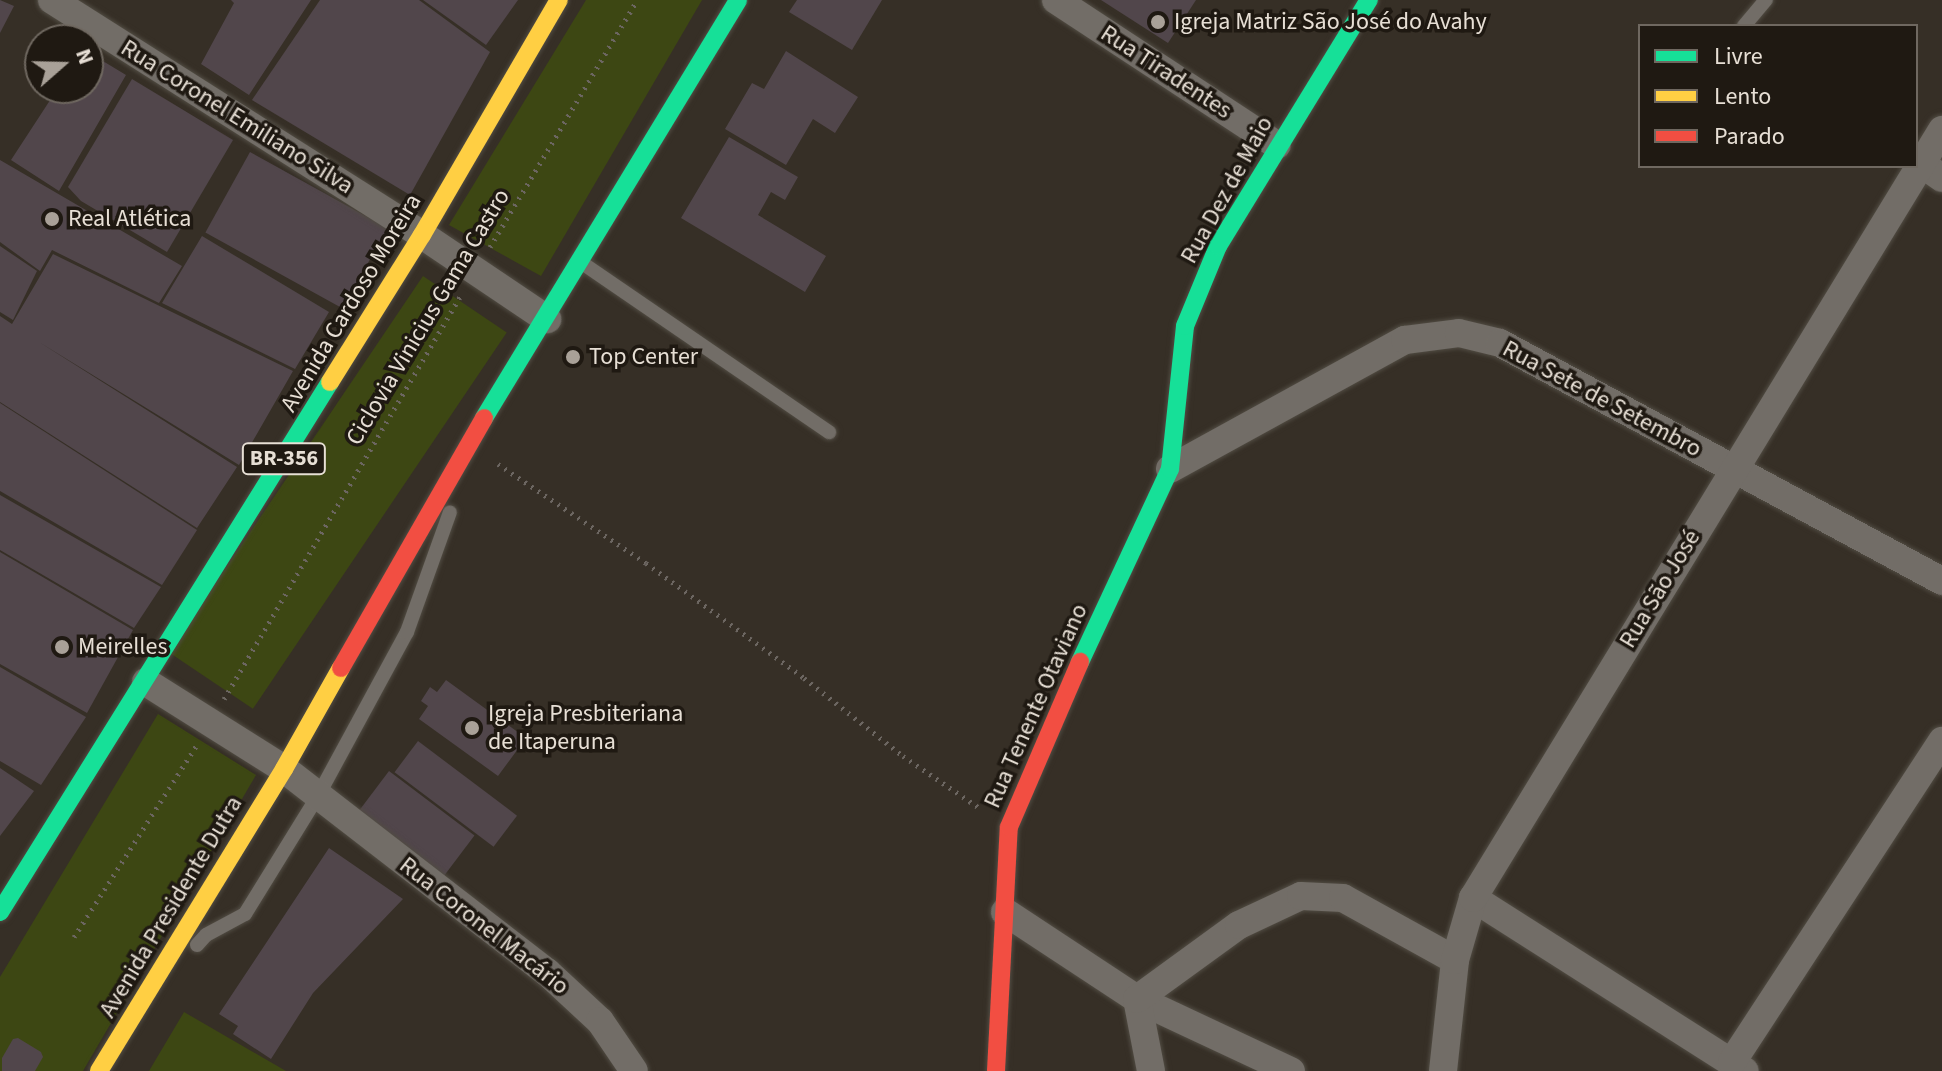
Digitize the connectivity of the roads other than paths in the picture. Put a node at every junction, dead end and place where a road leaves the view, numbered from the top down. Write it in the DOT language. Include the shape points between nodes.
graph roads {
  1 [pos="559,0"];
  2 [pos="738,0"];
  3 [pos="1056,0"];
  4 [pos="1369,0"];
  5 [pos="1766,0"];
  6 [pos="65,3"];
  7 [pos="1746,24"];
  8 [pos="1942,130"];
  9 [pos="1277,145"];
  10 [pos="1932,171"];
  11 [pos="422,235"];
  12 [pos="581,263"];
  13 [pos="547,319"];
  14 [pos="829,432"];
  15 [pos="468,444"];
  16 [pos="1734,468"];
  17 [pos="1170,469"];
  18 [pos="1942,581"];
  19 [pos="146,682"];
  20 [pos="1942,741"];
  21 [pos="284,769"];
  22 [pos="319,794"];
  23 [pos="1473,898"];
  24 [pos="0,912"];
  25 [pos="1005,912"];
  26 [pos="1455,960"];
  27 [pos="1137,999"];
  28 [pos="120,1037"];
  29 [pos="1739,1066"];
  30 [pos="99,1071"];
  31 [pos="634,1071"];
  32 [pos="996,1071"];
  33 [pos="1151,1071"];
  34 [pos="1291,1071"];
  35 [pos="1443,1071"];
  1 -- 11 [label="main road, Avenida Cardoso Moreira / BR-356"];
  2 -- 12 [label="main road"];
  3 -- 9 [label="street, Rua Tiradentes"];
  4 -- 9 [label="main road, Rua Dez de Maio"];
  5 -- 7 [label="lane"];
  6 -- 11 [label="street, Rua Coronel Emiliano Silva"];
  8 -- 10 [label="street, Rua São José"];
  9 -- 17 [label="main road, Rua Dez de Maio" via="1218,246 1185,326"];
  10 -- 16 [label="street, Rua São José"];
  11 -- 13 [label="street, Rua Coronel Emiliano Silva"];
  11 -- 19 [label="main road, Avenida Cardoso Moreira / BR-356"];
  12 -- 13 [label="main road"];
  12 -- 14 [label="lane"];
  13 -- 15 [label="main road"];
  15 -- 21 [label="main road"];
  15 -- 22 [label="lane" via="442,540 407,632"];
  16 -- 17 [label="street, Rua Sete de Setembro" via="1500,343 1459,333 1405,340"];
  16 -- 18 [label="street, Rua Sete de Setembro"];
  16 -- 23 [label="street, Rua São José"];
  17 -- 25 [label="main road, Rua Tenente Otaviano" via="1009,827"];
  19 -- 21 [label="street, Rua Coronel Macário"];
  19 -- 24 [label="main road, Avenida Cardoso Moreira / BR-356"];
  20 -- 29 [label="street"];
  21 -- 22 [label="street, Rua Coronel Macário"];
  21 -- 28 [label="main road, Avenida Presidente Dutra"];
  22 -- 28 [label="lane" via="245,914 202,938"];
  22 -- 31 [label="street, Rua Coronel Macário" via="578,998"];
  23 -- 26 [label="street, Rua São José"];
  23 -- 29 [label="street"];
  25 -- 27 [label="street"];
  25 -- 32 [label="main road, Rua Tenente Otaviano"];
  26 -- 27 [label="street" via="1343,898 1301,896 1239,925"];
  26 -- 35 [label="street, Rua São José"];
  27 -- 33 [label="street"];
  27 -- 34 [label="street"];
  28 -- 30 [label="main road, Avenida Presidente Dutra"];
}
